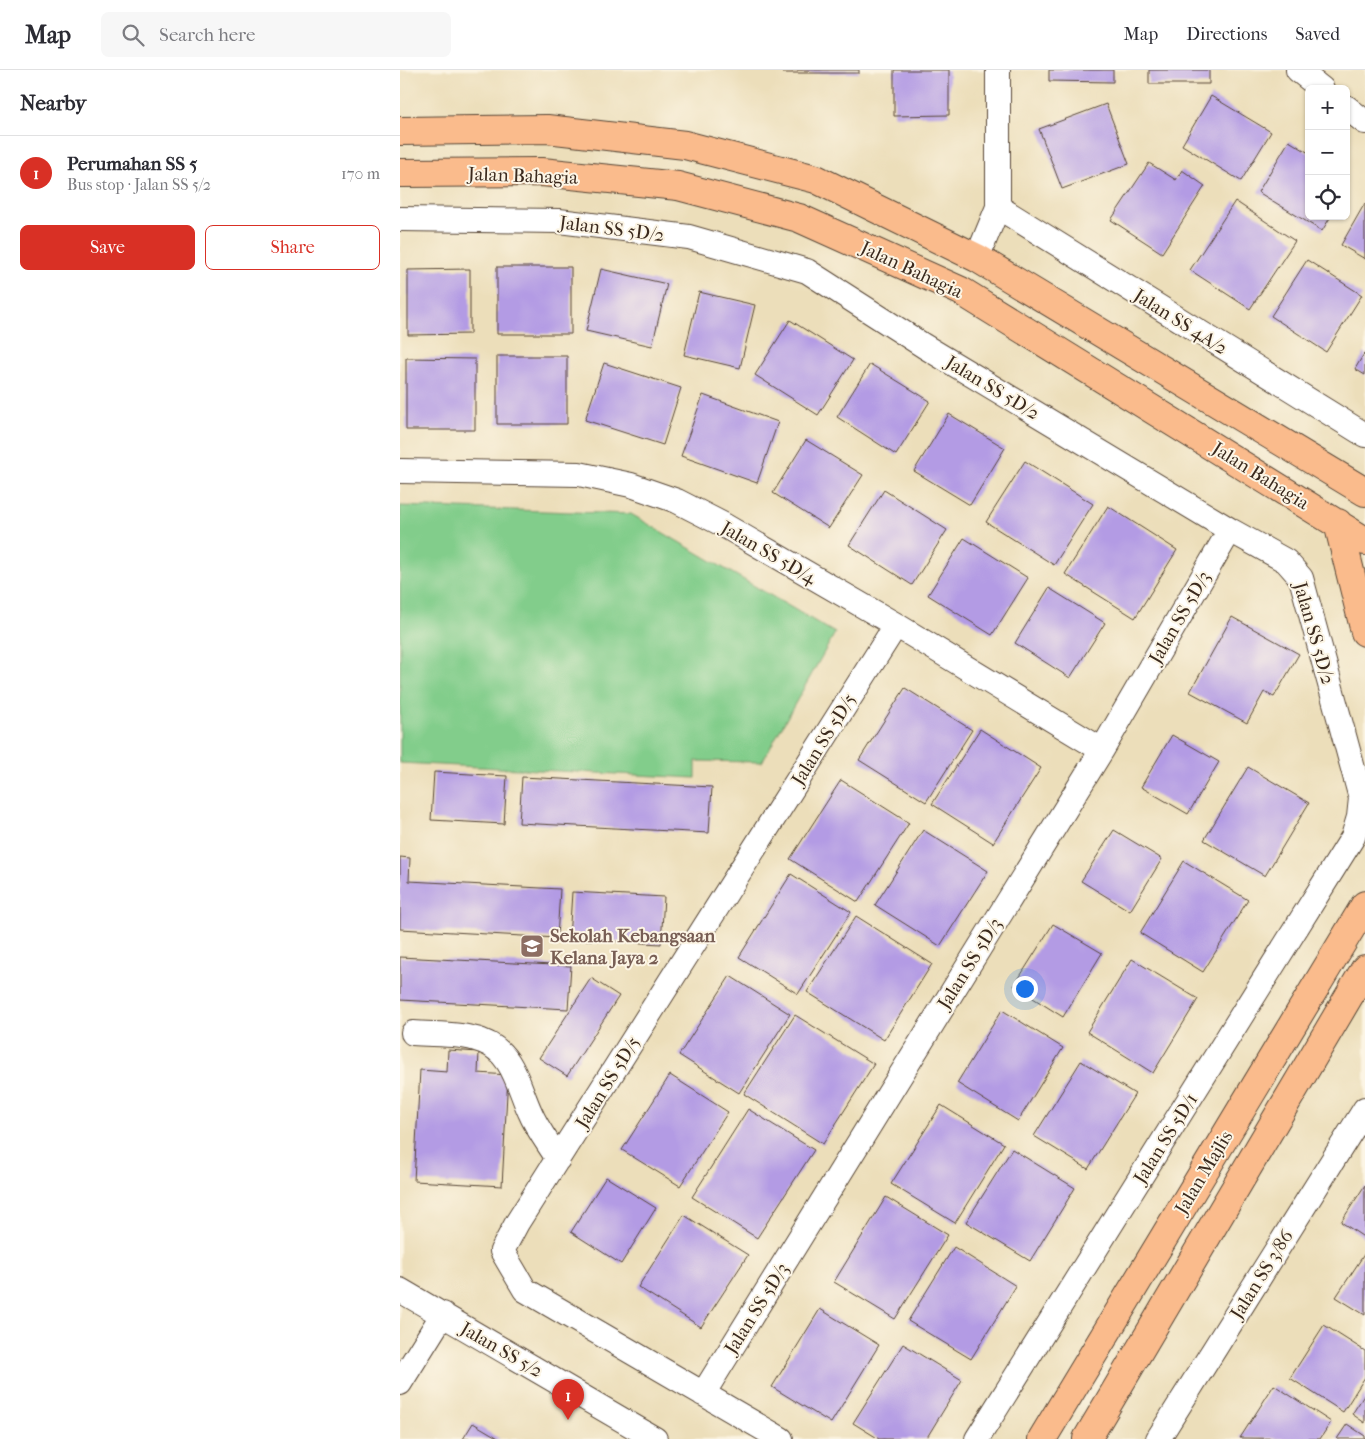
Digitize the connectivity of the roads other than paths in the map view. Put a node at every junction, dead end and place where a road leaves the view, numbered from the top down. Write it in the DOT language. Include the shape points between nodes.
graph roads {
  1 [pos="998,70"];
  2 [pos="1298,70"];
  3 [pos="1317,85"];
  4 [pos="1350,110"];
  5 [pos="1365,122"];
  6 [pos="400,131"];
  7 [pos="400,174"];
  8 [pos="998,207"];
  9 [pos="400,219"];
  10 [pos="977,258"];
  11 [pos="1365,435"];
  12 [pos="400,470"];
  13 [pos="1362,487"];
  14 [pos="1338,523"];
  15 [pos="1230,530"];
  16 [pos="1365,541"];
  17 [pos="896,625"];
  18 [pos="1365,632"];
  19 [pos="1102,750"];
  20 [pos="1352,838"];
  21 [pos="1365,905"];
  22 [pos="1365,969"];
  23 [pos="413,1033"];
  24 [pos="1365,1109"];
  25 [pos="558,1159"];
  26 [pos="400,1290"];
  27 [pos="443,1314"];
  28 [pos="400,1383"];
  29 [pos="703,1394"];
  30 [pos="655,1439"];
  31 [pos="781,1439"];
  32 [pos="976,1439"];
  33 [pos="1042,1439"];
  34 [pos="1087,1439"];
  35 [pos="1158,1439"];
  1 -- 8 [label="street"];
  2 -- 3 [label="street"];
  4 -- 5 [label="street"];
  6 -- 10 [label="main road, Jalan Bahagia" via="547,130 685,145 816,180"];
  7 -- 14 [label="main road, Jalan Bahagia" via="542,172 678,186 800,218 961,291"];
  8 -- 10 [label="street"];
  8 -- 11 [label="street, Jalan SS 4A/2"];
  9 -- 15 [label="street, Jalan SS 5D/2" via="559,221 689,237 807,271 924,346"];
  10 -- 13 [label="main road, Jalan Bahagia"];
  12 -- 17 [label="street, Jalan SS 5D/4" via="579,474 631,485 677,501 720,523"];
  14 -- 16 [label="main road, Jalan Bahagia"];
  14 -- 18 [label="main road"];
  15 -- 19 [label="street, Jalan SS 5D/3"];
  15 -- 20 [label="street, Jalan SS 5D/2" via="1286,561 1301,578 1361,798"];
  17 -- 19 [label="street, Jalan SS 5D/4"];
  17 -- 25 [label="street, Jalan SS 5D/5"];
  19 -- 29 [label="street, Jalan SS 5D/3"];
  20 -- 32 [label="street, Jalan SS 5D/1"];
  21 -- 33 [label="main road, Jalan Majlis"];
  22 -- 34 [label="main road, Jalan Majlis"];
  23 -- 25 [label="street" via="470,1037 483,1041 507,1058 530,1114"];
  24 -- 35 [label="street, Jalan SS 3/86"];
  25 -- 29 [label="street, Jalan SS 5D/5" via="502,1252 526,1290"];
  26 -- 27 [label="street, Jalan SS 5/2"];
  27 -- 28 [label="street"];
  27 -- 30 [label="street, Jalan SS 5/2"];
  29 -- 31 [label="street, Jalan SS 5D/5"];
}
